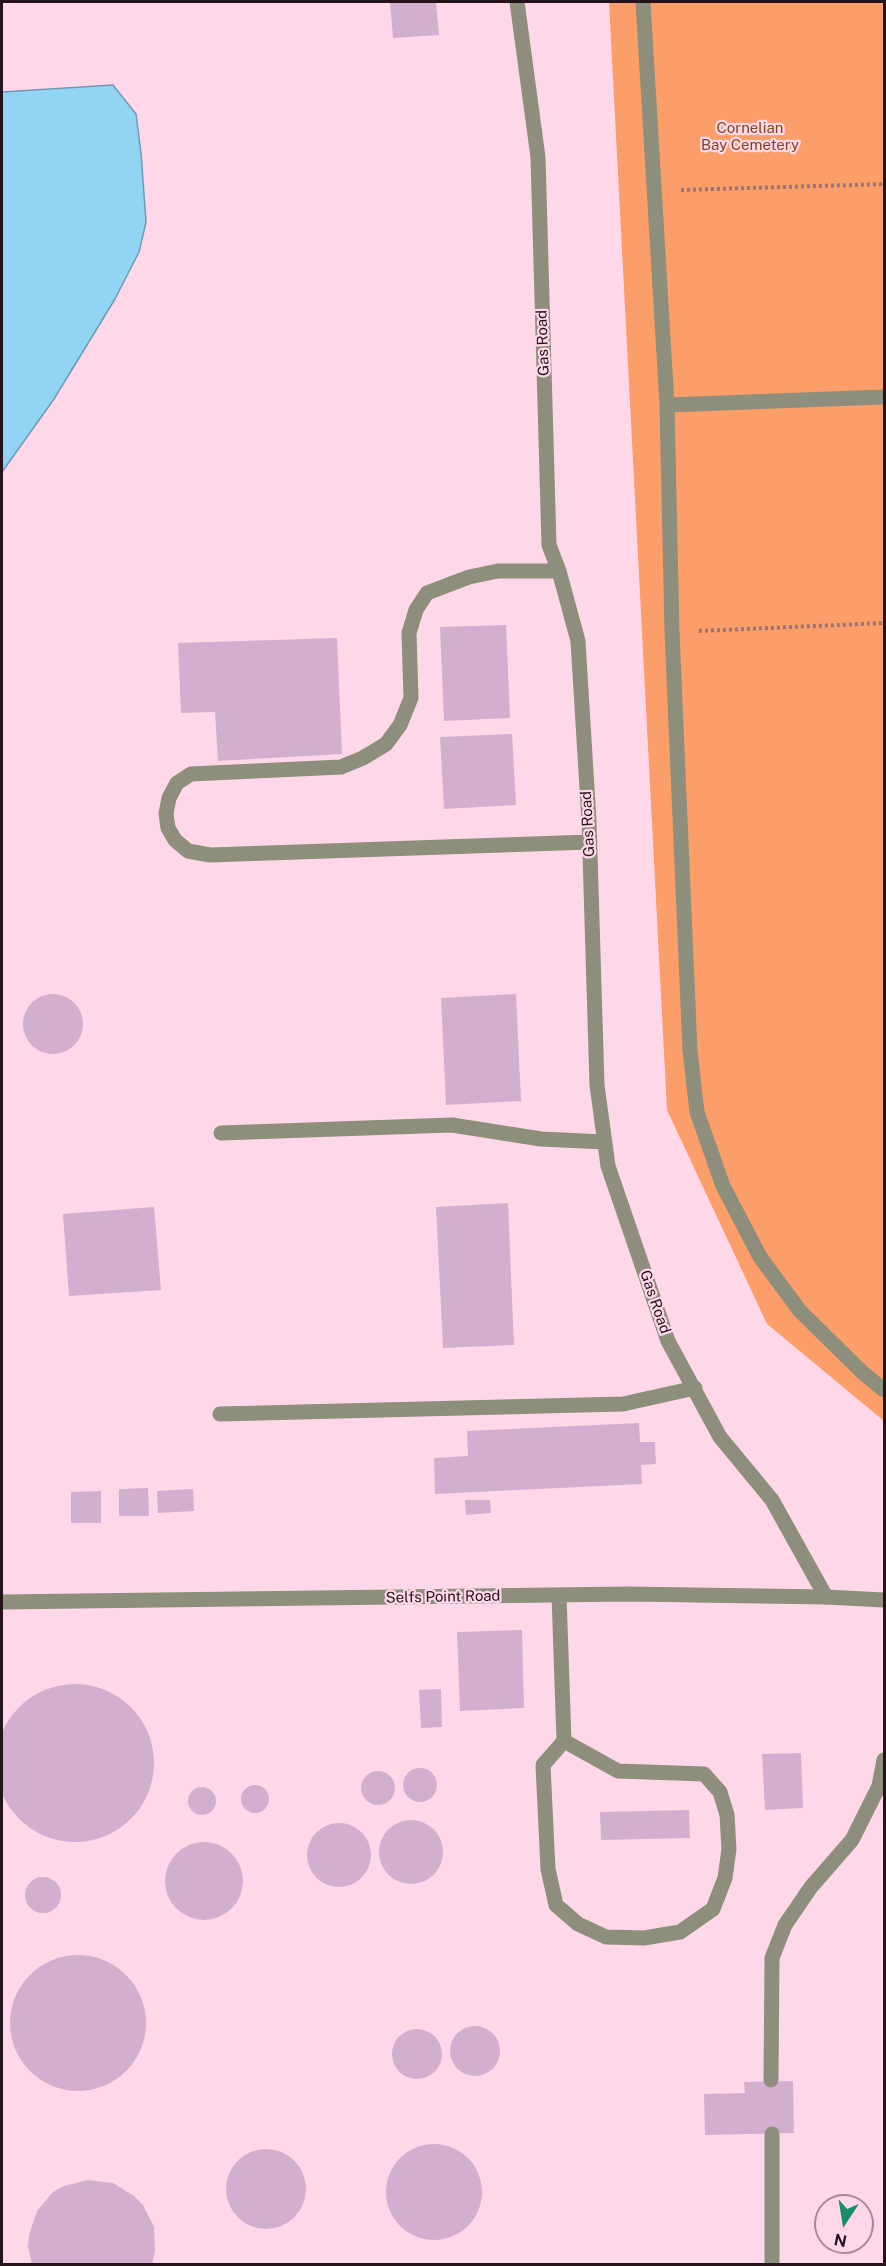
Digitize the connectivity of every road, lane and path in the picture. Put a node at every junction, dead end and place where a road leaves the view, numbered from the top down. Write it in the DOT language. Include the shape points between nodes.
graph roads {
  1 [pos="517,2"];
  2 [pos="643,2"];
  3 [pos="885,184"];
  4 [pos="654,191"];
  5 [pos="885,397"];
  6 [pos="667,405"];
  7 [pos="559,571"];
  8 [pos="885,623"];
  9 [pos="672,632"];
  10 [pos="590,842"];
  11 [pos="221,1133"];
  12 [pos="605,1142"];
  13 [pos="694,1389"];
  14 [pos="885,1390"];
  15 [pos="220,1414"];
  16 [pos="559,1595"];
  17 [pos="826,1597"];
  18 [pos="885,1600"];
  19 [pos="2,1602"];
  20 [pos="564,1741"];
  21 [pos="885,1760"];
  22 [pos="771,2080"];
  23 [pos="772,2134"];
  24 [pos="772,2265"];
  1 -- 7 [label="street, Gas Road" via="538,157 549,544"];
  2 -- 4 [label="street"];
  3 -- 4 [label="path"];
  4 -- 6 [label="street"];
  5 -- 6 [label="street"];
  6 -- 9 [label="street"];
  7 -- 10 [label="street, Gas Road" via="578,641"];
  7 -- 10 [label="street" via="498,571 427,593 416,610 409,633 411,698 400,725 386,744 340,767 191,774 177,783 166,814 175,840 188,850 210,855"];
  8 -- 9 [label="path"];
  9 -- 14 [label="street" via="690,1051 697,1112 723,1186 760,1257 800,1311"];
  10 -- 12 [label="street, Gas Road" via="597,1085"];
  11 -- 12 [label="street" via="452,1125 541,1139"];
  12 -- 13 [label="street, Gas Road" via="608,1166 668,1341"];
  13 -- 15 [label="street" via="623,1404"];
  13 -- 17 [label="street, Gas Road" via="720,1437 772,1500"];
  16 -- 17 [label="street, Selfs Point Road"];
  16 -- 19 [label="street, Selfs Point Road"];
  16 -- 20 [label="street"];
  17 -- 18 [label="street, Selfs Point Road"];
  20 -- 20 [label="street" via="618,1771 704,1774 720,1792 728,1837 725,1878 713,1909 680,1932 644,1938 606,1937 578,1924 556,1905 548,1869 543,1765"];
  21 -- 22 [label="street" via="879,1786 852,1840 784,1925 772,1958"];
  23 -- 24 [label="street"];
}
